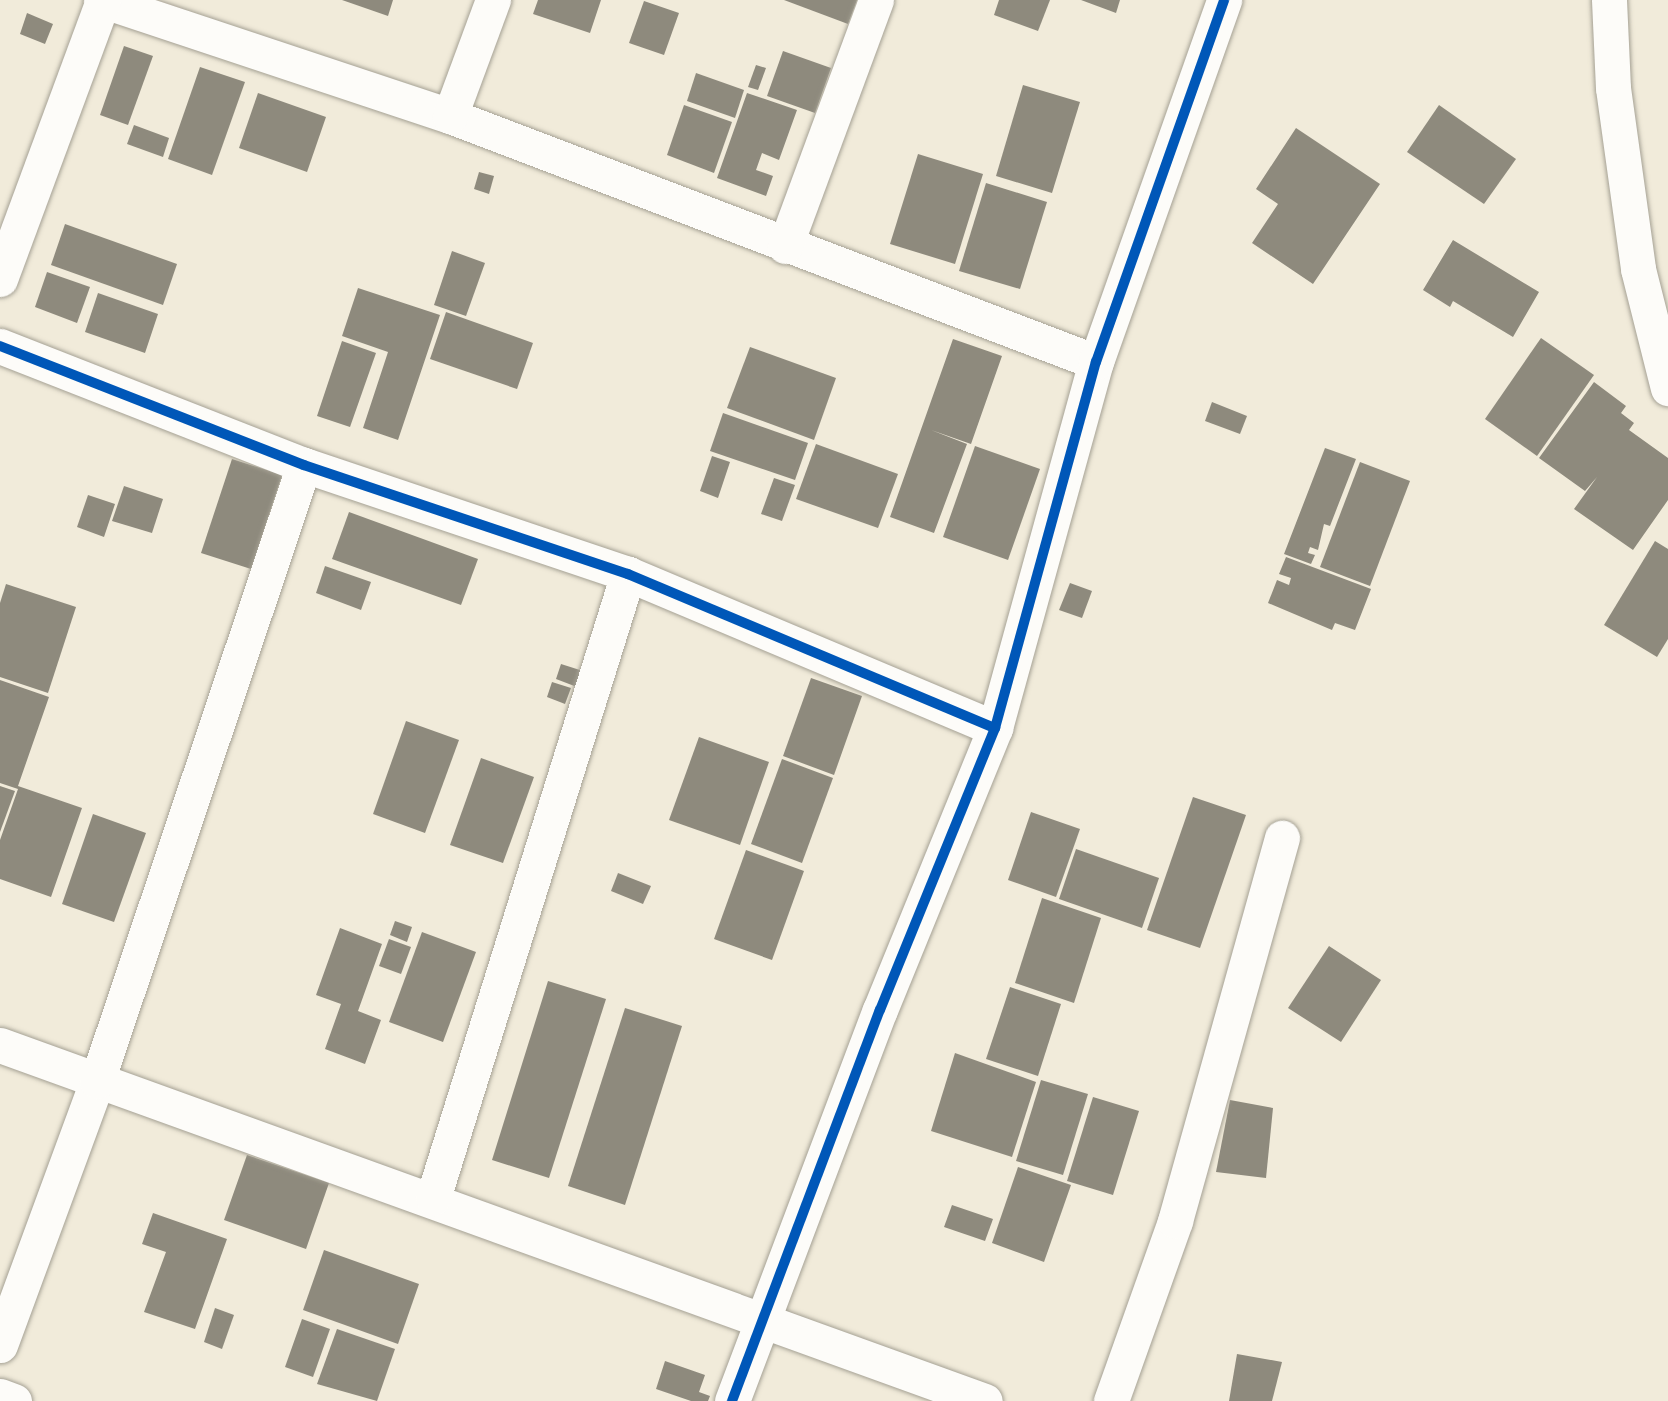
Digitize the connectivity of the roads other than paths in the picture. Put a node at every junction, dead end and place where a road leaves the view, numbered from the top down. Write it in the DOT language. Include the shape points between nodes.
graph roads {
  1 [pos="102,0"];
  2 [pos="494,0"];
  3 [pos="876,0"];
  4 [pos="1224,0"];
  5 [pos="1609,0"];
  6 [pos="450,116"];
  7 [pos="785,246"];
  8 [pos="0,279"];
  9 [pos="0,346"];
  10 [pos="1096,362"];
  11 [pos="1668,388"];
  12 [pos="304,465"];
  13 [pos="628,574"];
  14 [pos="995,728"];
  15 [pos="1282,838"];
  16 [pos="0,1045"];
  17 [pos="97,1081"];
  18 [pos="433,1198"];
  19 [pos="761,1317"];
  20 [pos="0,1345"];
  21 [pos="0,1396"];
  22 [pos="14,1401"];
  23 [pos="732,1401"];
  24 [pos="985,1401"];
  25 [pos="1111,1401"];
  1 -- 6 [label="street"];
  1 -- 8 [label="street"];
  2 -- 6 [label="street"];
  3 -- 7 [label="street"];
  4 -- 10 [label="street"];
  5 -- 11 [label="street" via="1614,88 1638,270"];
  6 -- 7 [label="street"];
  7 -- 10 [label="street"];
  9 -- 12 [label="street"];
  10 -- 14 [label="street"];
  12 -- 13 [label="street"];
  12 -- 17 [label="street"];
  13 -- 14 [label="street"];
  13 -- 18 [label="street"];
  14 -- 19 [label="street"];
  15 -- 25 [label="street" via="1175,1221"];
  16 -- 17 [label="street"];
  17 -- 18 [label="street"];
  17 -- 20 [label="street"];
  18 -- 19 [label="street"];
  19 -- 23 [label="street"];
  19 -- 24 [label="street"];
  21 -- 22 [label="street"];
}
